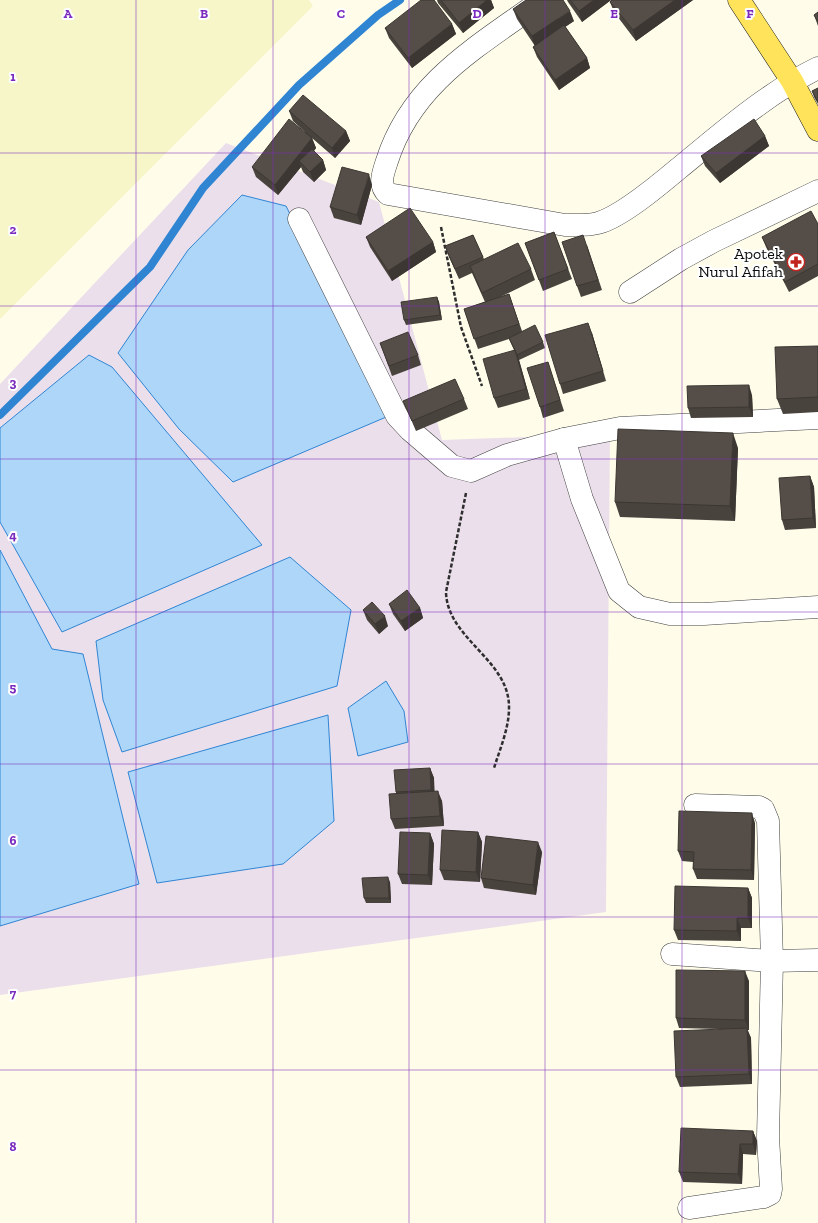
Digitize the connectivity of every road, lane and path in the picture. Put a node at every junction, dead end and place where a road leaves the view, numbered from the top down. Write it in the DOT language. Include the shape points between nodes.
graph roads {
  1 [pos="542,0"];
  2 [pos="739,0"];
  3 [pos="818,68"];
  4 [pos="792,81"];
  5 [pos="818,130"];
  6 [pos="818,191"];
  7 [pos="439,204"];
  8 [pos="299,219"];
  9 [pos="630,292"];
  10 [pos="482,386"];
  11 [pos="818,418"];
  12 [pos="564,439"];
  13 [pos="471,471"];
  14 [pos="818,607"];
  15 [pos="494,768"];
  16 [pos="695,805"];
  17 [pos="672,954"];
  18 [pos="818,960"];
  19 [pos="772,961"];
  20 [pos="689,1208"];
  1 -- 7 [label="street" via="444,72 411,109 392,145 381,183 384,190 388,194"];
  2 -- 4 [label="main road"];
  3 -- 4 [label="street"];
  4 -- 5 [label="main road"];
  4 -- 7 [label="street" via="716,138 648,194 599,223 580,226"];
  6 -- 9 [label="street" via="714,241"];
  7 -- 10 [label="path" via="442,239 461,327"];
  8 -- 13 [label="street" via="397,416 452,466"];
  11 -- 12 [label="street" via="620,428"];
  12 -- 13 [label="street" via="507,455"];
  12 -- 14 [label="street" via="582,500 616,585 619,591 639,607 670,614 704,614"];
  13 -- 15 [label="path" via="446,592 446,603 451,617 501,678 508,700 508,721"];
  16 -- 19 [label="street" via="750,806 763,809 768,821"];
  17 -- 19 [label="street"];
  18 -- 19 [label="street"];
  19 -- 20 [label="street" via="768,1137 770,1194"];
}
